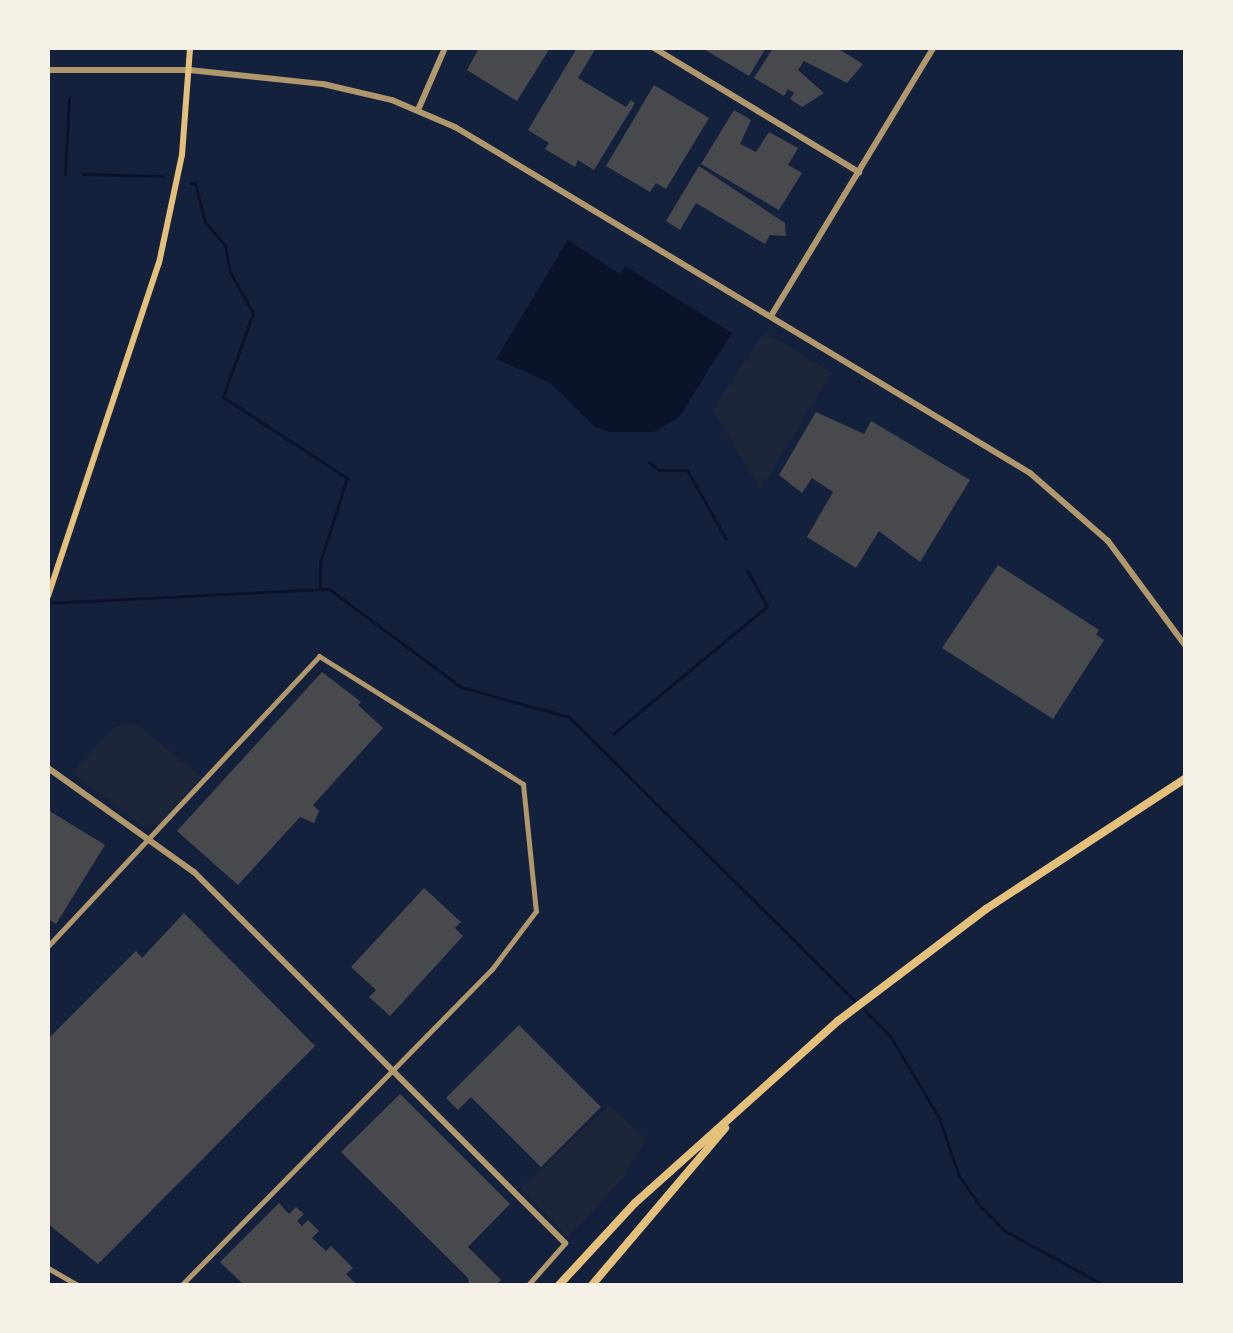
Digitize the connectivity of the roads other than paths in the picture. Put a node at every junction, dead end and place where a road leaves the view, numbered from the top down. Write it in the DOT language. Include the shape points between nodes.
graph roads {
  1 [pos="190,48"];
  2 [pos="445,48"];
  3 [pos="654,48"];
  4 [pos="933,48"];
  5 [pos="48,68"];
  6 [pos="189,70"];
  7 [pos="418,110"];
  8 [pos="859,172"];
  9 [pos="771,316"];
  10 [pos="48,596"];
  11 [pos="1185,645"];
  12 [pos="48,768"];
  13 [pos="1185,779"];
  14 [pos="151,842"];
  15 [pos="48,946"];
  16 [pos="392,1071"];
  17 [pos="758,1092"];
  18 [pos="565,1243"];
  19 [pos="48,1268"];
  20 [pos="77,1285"];
  21 [pos="181,1285"];
  22 [pos="528,1285"];
  23 [pos="559,1285"];
  24 [pos="592,1285"];
  1 -- 6 [label="main road"];
  2 -- 7 [label="street"];
  3 -- 8 [label="street"];
  4 -- 8 [label="street"];
  5 -- 6 [label="street"];
  6 -- 7 [label="street" via="323,84"];
  6 -- 10 [label="main road" via="182,155 152,291"];
  7 -- 9 [label="street" via="515,161"];
  8 -- 9 [label="street"];
  9 -- 11 [label="street" via="1030,473 1069,503 1125,560"];
  12 -- 14 [label="street"];
  13 -- 17 [label="highway" via="986,909 838,1021"];
  14 -- 15 [label="street"];
  14 -- 16 [label="street" via="194,872"];
  14 -- 16 [label="street" via="319,656 523,784 536,911 492,969"];
  16 -- 18 [label="street"];
  16 -- 21 [label="street"];
  17 -- 23 [label="highway" via="635,1203"];
  17 -- 24 [label="highway" via="658,1202"];
  18 -- 22 [label="street"];
  19 -- 20 [label="street"];
}
